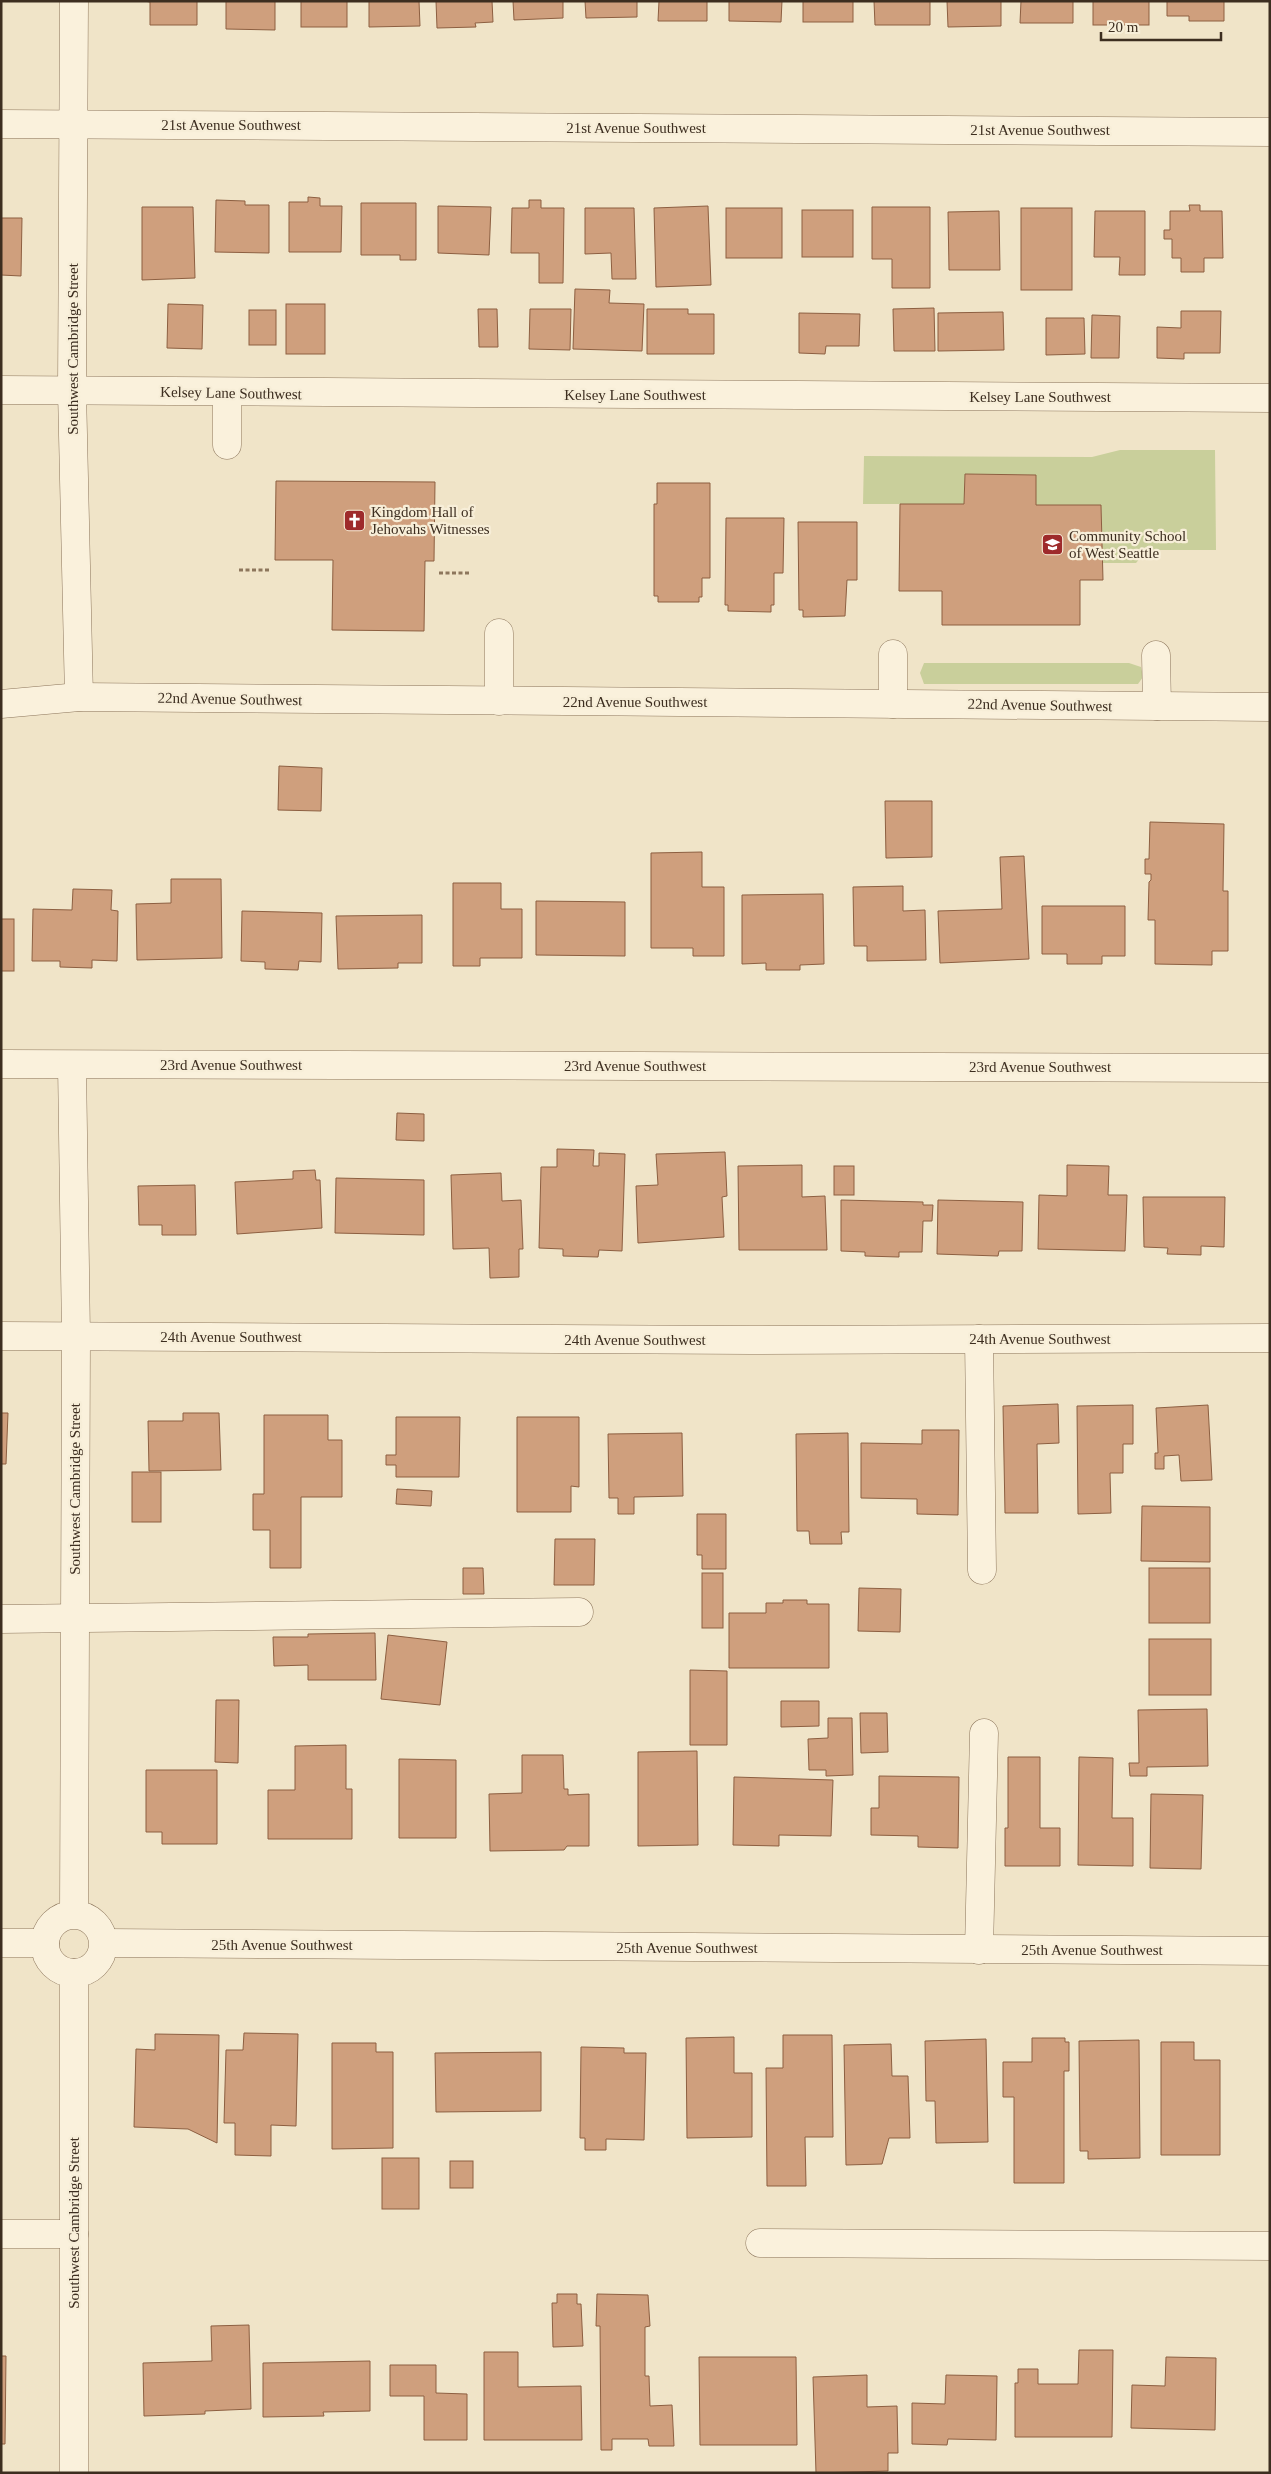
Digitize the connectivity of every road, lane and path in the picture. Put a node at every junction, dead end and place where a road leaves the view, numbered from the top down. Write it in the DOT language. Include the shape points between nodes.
graph roads {
  1 [pos="74,1"];
  2 [pos="1,124"];
  3 [pos="74,124"];
  4 [pos="1270,132"];
  5 [pos="1,390"];
  6 [pos="72,391"];
  7 [pos="227,393"];
  8 [pos="1270,398"];
  9 [pos="227,446"];
  10 [pos="239,570"];
  11 [pos="271,570"];
  12 [pos="439,572"];
  13 [pos="469,572"];
  14 [pos="499,633"];
  15 [pos="893,654"];
  16 [pos="1156,655"];
  17 [pos="79,697"];
  18 [pos="499,701"];
  19 [pos="1,704"];
  20 [pos="892,704"];
  21 [pos="1157,706"];
  22 [pos="1270,707"];
  23 [pos="1,1064"];
  24 [pos="72,1065"];
  25 [pos="1270,1068"];
  26 [pos="1,1336"];
  27 [pos="76,1336"];
  28 [pos="1270,1338"];
  29 [pos="979,1340"];
  30 [pos="982,1570"];
  31 [pos="579,1612"];
  32 [pos="74,1618"];
  33 [pos="1,1619"];
  34 [pos="984,1733"];
  35 [pos="74,1914"];
  36 [pos="1,1943"];
  37 [pos="45,1943"];
  38 [pos="104,1943"];
  39 [pos="979,1950"];
  40 [pos="1270,1950"];
  41 [pos="74,1973"];
  42 [pos="1,2234"];
  43 [pos="74,2234"];
  44 [pos="760,2243"];
  45 [pos="1270,2246"];
  46 [pos="74,2473"];
  1 -- 3 [label="street, Southwest Cambridge Street"];
  2 -- 3 [label="street, 21st Avenue Southwest"];
  3 -- 4 [label="street, 21st Avenue Southwest"];
  3 -- 6 [label="street, Southwest Cambridge Street"];
  5 -- 6 [label="street, Kelsey Lane Southwest"];
  6 -- 7 [label="street, Kelsey Lane Southwest"];
  6 -- 17 [label="street, Southwest Cambridge Street"];
  7 -- 8 [label="street, Kelsey Lane Southwest"];
  7 -- 9 [label="street"];
  10 -- 11 [label="path"];
  12 -- 13 [label="path"];
  14 -- 18 [label="street"];
  15 -- 20 [label="street"];
  16 -- 21 [label="street"];
  17 -- 18 [label="street, 22nd Avenue Southwest"];
  17 -- 19 [label="street, 22nd Avenue Southwest"];
  18 -- 20 [label="street, 22nd Avenue Southwest"];
  20 -- 21 [label="street, 22nd Avenue Southwest"];
  21 -- 22 [label="street, 22nd Avenue Southwest"];
  23 -- 24 [label="street, 23rd Avenue Southwest"];
  24 -- 25 [label="street, 23rd Avenue Southwest"];
  24 -- 27 [label="street, Southwest Cambridge Street"];
  26 -- 27 [label="street, 24th Avenue Southwest"];
  27 -- 29 [label="street, 24th Avenue Southwest"];
  27 -- 32 [label="street, Southwest Cambridge Street"];
  28 -- 29 [label="street, 24th Avenue Southwest"];
  29 -- 30 [label="street"];
  31 -- 32 [label="street"];
  32 -- 33 [label="street"];
  32 -- 35 [label="street, Southwest Cambridge Street"];
  34 -- 39 [label="street"];
  35 -- 37 [label="street" via="57,1919 50,1927"];
  35 -- 38 [label="street" via="86,1916 94,1922"];
  36 -- 37 [label="street"];
  37 -- 41 [label="street" via="47,1956 53,1964 60,1970"];
  38 -- 39 [label="street, 25th Avenue Southwest"];
  38 -- 41 [label="street" via="96,1964 88,1970"];
  39 -- 40 [label="street, 25th Avenue Southwest"];
  41 -- 43 [label="street, Southwest Cambridge Street"];
  42 -- 43 [label="street"];
  43 -- 46 [label="street, Southwest Cambridge Street"];
  44 -- 45 [label="street"];
}
